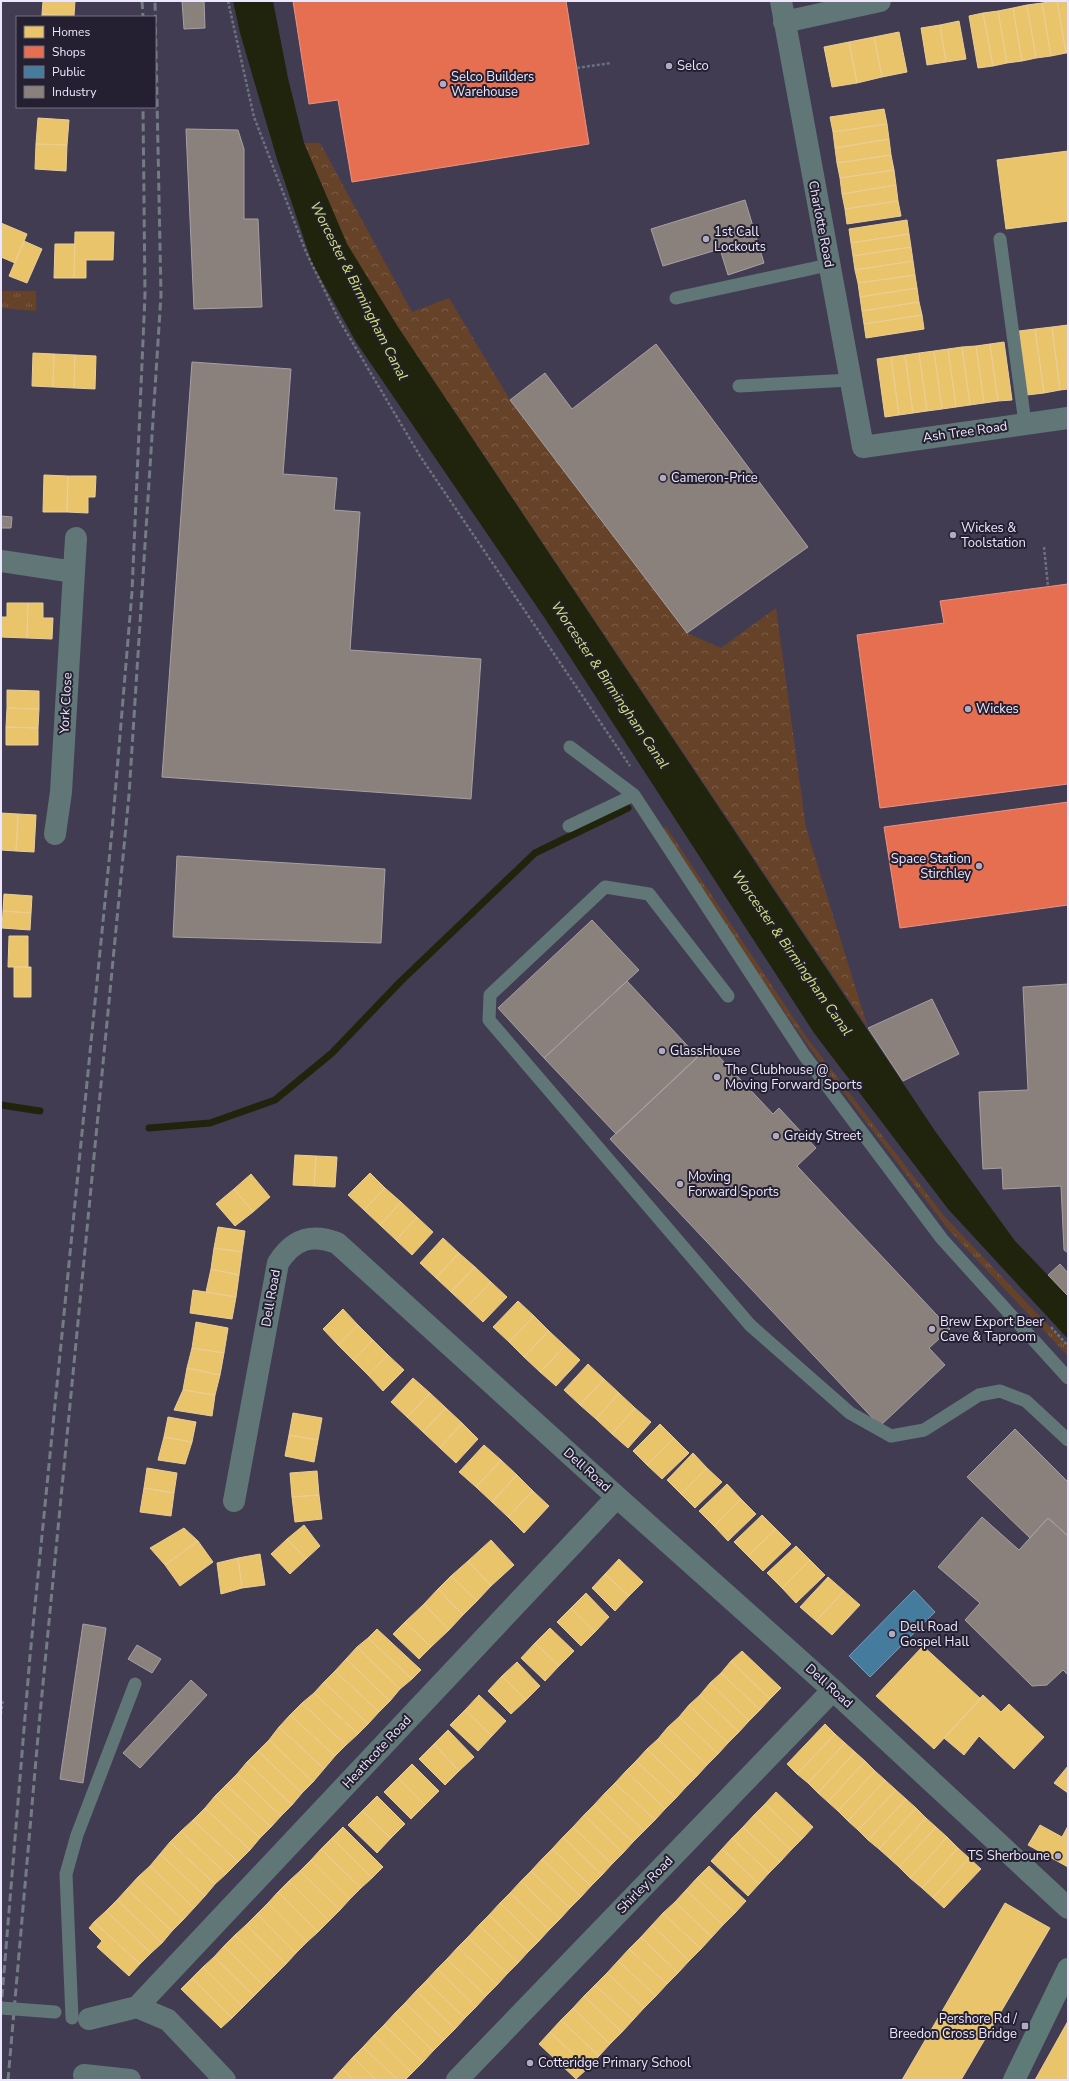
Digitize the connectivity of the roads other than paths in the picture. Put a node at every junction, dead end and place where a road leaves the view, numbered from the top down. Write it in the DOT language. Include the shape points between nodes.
graph roads {
  1 [pos="880,1"];
  2 [pos="783,11"];
  3 [pos="1000,239"];
  4 [pos="828,265"];
  5 [pos="676,298"];
  6 [pos="850,380"];
  7 [pos="738,386"];
  8 [pos="1068,418"];
  9 [pos="1025,423"];
  10 [pos="863,447"];
  11 [pos="76,538"];
  12 [pos="1,561"];
  13 [pos="74,572"];
  14 [pos="570,747"];
  15 [pos="634,795"];
  16 [pos="569,826"];
  17 [pos="55,834"];
  18 [pos="728,996"];
  19 [pos="1068,1378"];
  20 [pos="1068,1440"];
  21 [pos="617,1497"];
  22 [pos="234,1501"];
  23 [pos="135,1684"];
  24 [pos="833,1690"];
  25 [pos="1068,1908"];
  26 [pos="1068,1969"];
  27 [pos="137,2007"];
  28 [pos="1,2008"];
  29 [pos="81,2019"];
  30 [pos="84,2075"];
  31 [pos="130,2080"];
  32 [pos="224,2080"];
  33 [pos="457,2080"];
  34 [pos="1014,2080"];
  1 -- 2 [label="street"];
  2 -- 4 [label="street, Charlotte Road"];
  3 -- 9 [label="lane"];
  4 -- 5 [label="lane"];
  4 -- 6 [label="street, Charlotte Road"];
  6 -- 7 [label="lane"];
  6 -- 10 [label="street, Charlotte Road"];
  8 -- 9 [label="street, Ash Tree Road"];
  9 -- 10 [label="street, Ash Tree Road"];
  11 -- 13 [label="street, York Close"];
  12 -- 13 [label="street"];
  13 -- 17 [label="street, York Close" via="61,792"];
  14 -- 15 [label="lane"];
  15 -- 16 [label="lane"];
  15 -- 19 [label="lane" via="809,1061 942,1239"];
  18 -- 20 [label="lane" via="649,894 605,887 490,995 489,1020 750,1325 850,1413 891,1436 924,1430 979,1395 1000,1391 1026,1401"];
  21 -- 22 [label="street, Dell Road" via="337,1243 324,1238 310,1238 286,1251 278,1263"];
  21 -- 24 [label="street, Dell Road"];
  21 -- 27 [label="street, Heathcote Road"];
  23 -- 29 [label="lane" via="78,1835 66,1874"];
  24 -- 25 [label="street, Dell Road"];
  24 -- 33 [label="street, Shirley Road"];
  26 -- 34 [label="main road"];
  27 -- 29 [label="street"];
  27 -- 32 [label="street" via="168,2020"];
  28 -- 29 [label="lane, bridge" via="55,2012"];
  30 -- 31 [label="street"];
}
